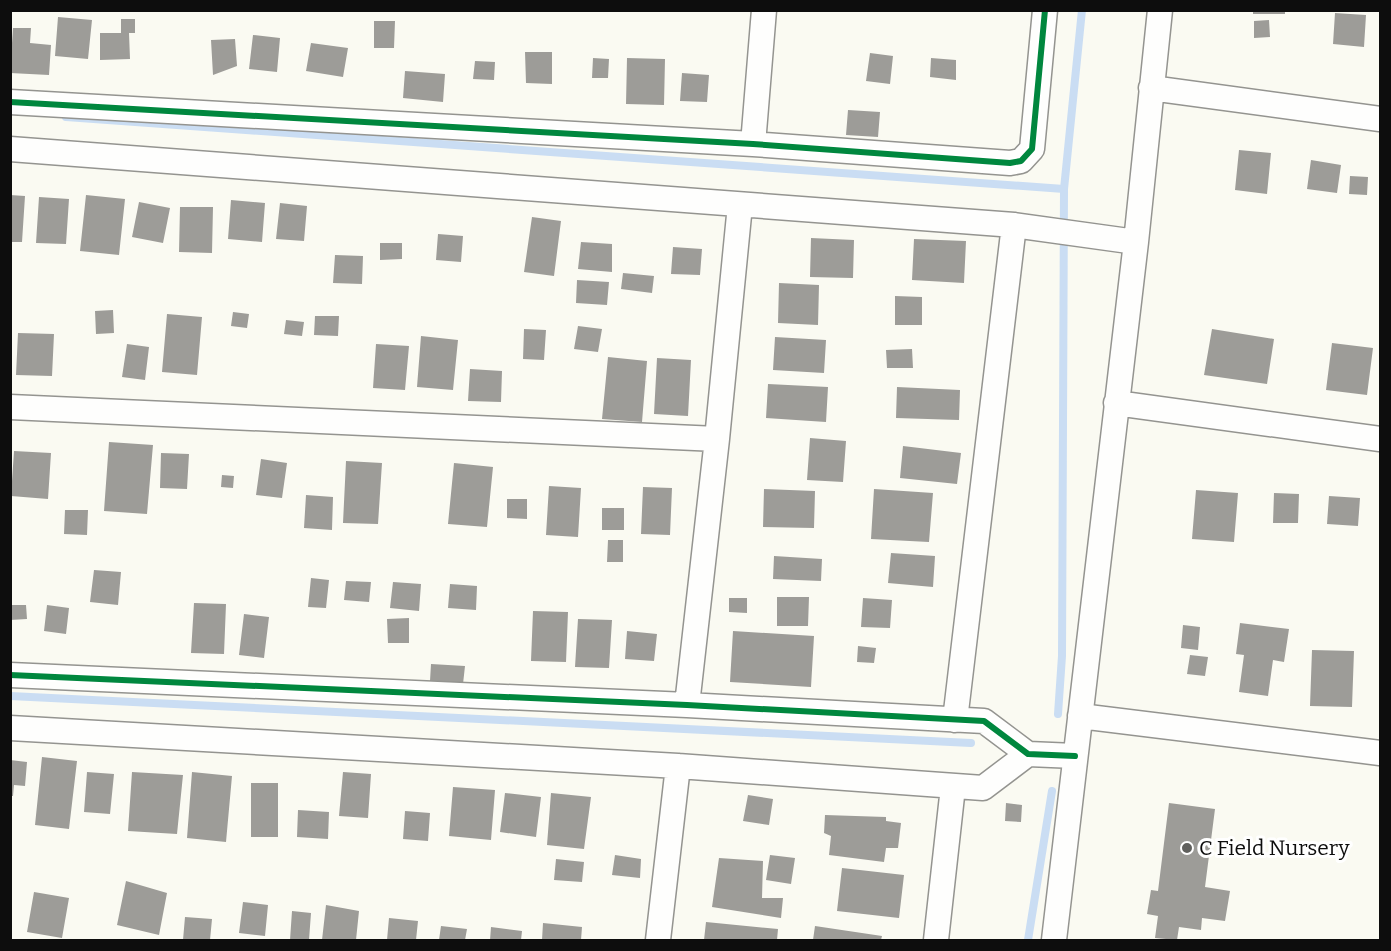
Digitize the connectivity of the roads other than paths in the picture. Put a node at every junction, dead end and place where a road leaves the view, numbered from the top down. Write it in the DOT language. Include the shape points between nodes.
graph roads {
  1 [pos="764,10"];
  2 [pos="1045,10"];
  3 [pos="1160,10"];
  4 [pos="1151,88"];
  5 [pos="10,102"];
  6 [pos="1380,119"];
  7 [pos="753,144"];
  8 [pos="10,149"];
  9 [pos="740,205"];
  10 [pos="1014,225"];
  11 [pos="1128,241"];
  12 [pos="1116,403"];
  13 [pos="10,407"];
  14 [pos="717,439"];
  15 [pos="1380,439"];
  16 [pos="10,675"];
  17 [pos="687,705"];
  18 [pos="1080,716"];
  19 [pos="955,720"];
  20 [pos="10,728"];
  21 [pos="1380,753"];
  22 [pos="1028,754"];
  23 [pos="1075,756"];
  24 [pos="678,766"];
  25 [pos="953,787"];
  26 [pos="658,940"];
  27 [pos="936,940"];
  28 [pos="1054,940"];
  1 -- 7 [label="street"];
  2 -- 7 [label="street" via="1032,148 1021,160 1010,163"];
  3 -- 4 [label="street"];
  4 -- 6 [label="street"];
  4 -- 11 [label="street"];
  5 -- 7 [label="street"];
  8 -- 9 [label="street"];
  9 -- 10 [label="street"];
  9 -- 14 [label="street"];
  10 -- 11 [label="street"];
  10 -- 19 [label="street"];
  11 -- 12 [label="street"];
  12 -- 15 [label="street"];
  12 -- 18 [label="street"];
  13 -- 14 [label="street"];
  14 -- 17 [label="street"];
  16 -- 17 [label="street"];
  17 -- 19 [label="street"];
  18 -- 21 [label="street"];
  18 -- 23 [label="street"];
  19 -- 22 [label="street" via="984,721"];
  20 -- 24 [label="street"];
  22 -- 23 [label="street"];
  22 -- 25 [label="street" via="982,788"];
  23 -- 28 [label="street"];
  24 -- 25 [label="street"];
  24 -- 26 [label="street"];
  25 -- 27 [label="street"];
}
